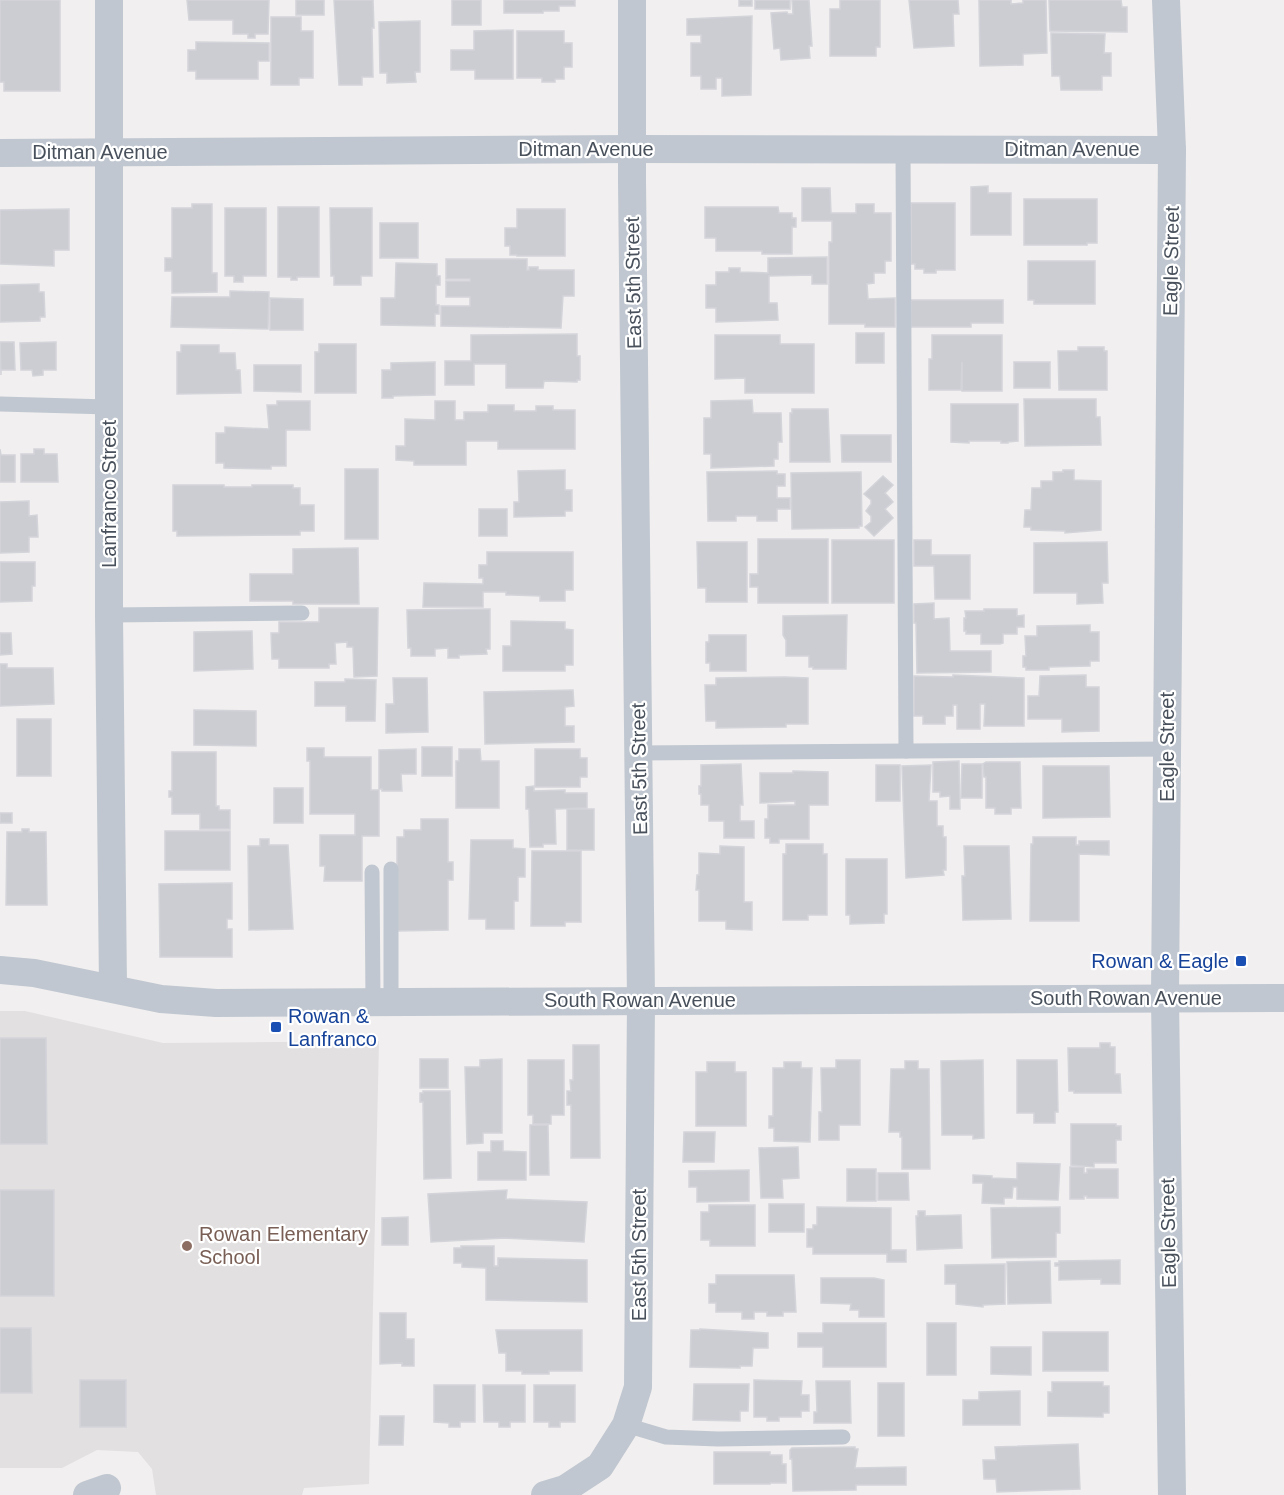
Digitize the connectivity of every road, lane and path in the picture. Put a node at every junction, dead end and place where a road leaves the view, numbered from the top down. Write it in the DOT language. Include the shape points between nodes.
graph roads {
  1 [pos="109,0"];
  2 [pos="632,0"];
  3 [pos="1166,0"];
  4 [pos="632,149"];
  5 [pos="903,149"];
  6 [pos="1172,150"];
  7 [pos="110,152"];
  8 [pos="0,153"];
  9 [pos="0,404"];
  10 [pos="109,407"];
  11 [pos="302,613"];
  12 [pos="109,615"];
  13 [pos="1167,749"];
  14 [pos="906,751"];
  15 [pos="638,753"];
  16 [pos="391,869"];
  17 [pos="372,872"];
  18 [pos="0,970"];
  19 [pos="112,988"];
  20 [pos="1165,998"];
  21 [pos="1284,998"];
  22 [pos="641,1000"];
  23 [pos="382,1002"];
  24 [pos="626,1425"];
  25 [pos="843,1437"];
  26 [pos="545,1495"];
  27 [pos="1172,1495"];
  1 -- 7 [label="street, Lanfranco Street"];
  2 -- 4 [label="street, East 5th Street"];
  3 -- 6 [label="street, Eagle Street"];
  4 -- 5 [label="street, Ditman Avenue"];
  4 -- 7 [label="street, Ditman Avenue"];
  4 -- 15 [label="street, East 5th Street"];
  5 -- 6 [label="street, Ditman Avenue"];
  5 -- 14 [label="lane"];
  6 -- 13 [label="street, Eagle Street"];
  7 -- 8 [label="street, Ditman Avenue"];
  7 -- 10 [label="street, Lanfranco Street"];
  9 -- 10 [label="lane"];
  10 -- 12 [label="street, Lanfranco Street"];
  11 -- 12 [label="lane"];
  12 -- 19 [label="street, Lanfranco Street"];
  13 -- 14 [label="lane"];
  13 -- 20 [label="street, Eagle Street"];
  14 -- 15 [label="lane"];
  15 -- 22 [label="street, East 5th Street"];
  16 -- 23 [label="lane"];
  17 -- 23 [label="lane"];
  18 -- 19 [label="street, South Rowan Avenue"];
  19 -- 23 [label="street, South Rowan Avenue" via="161,999 216,1004"];
  20 -- 21 [label="street, South Rowan Avenue"];
  20 -- 22 [label="street, South Rowan Avenue"];
  20 -- 27 [label="street, Eagle Street"];
  22 -- 23 [label="street, South Rowan Avenue"];
  22 -- 24 [label="street, East 5th Street" via="638,1387"];
  24 -- 25 [label="lane" via="666,1437 718,1440"];
  24 -- 26 [label="street, East 5th Street" via="600,1466 565,1489"];
}
